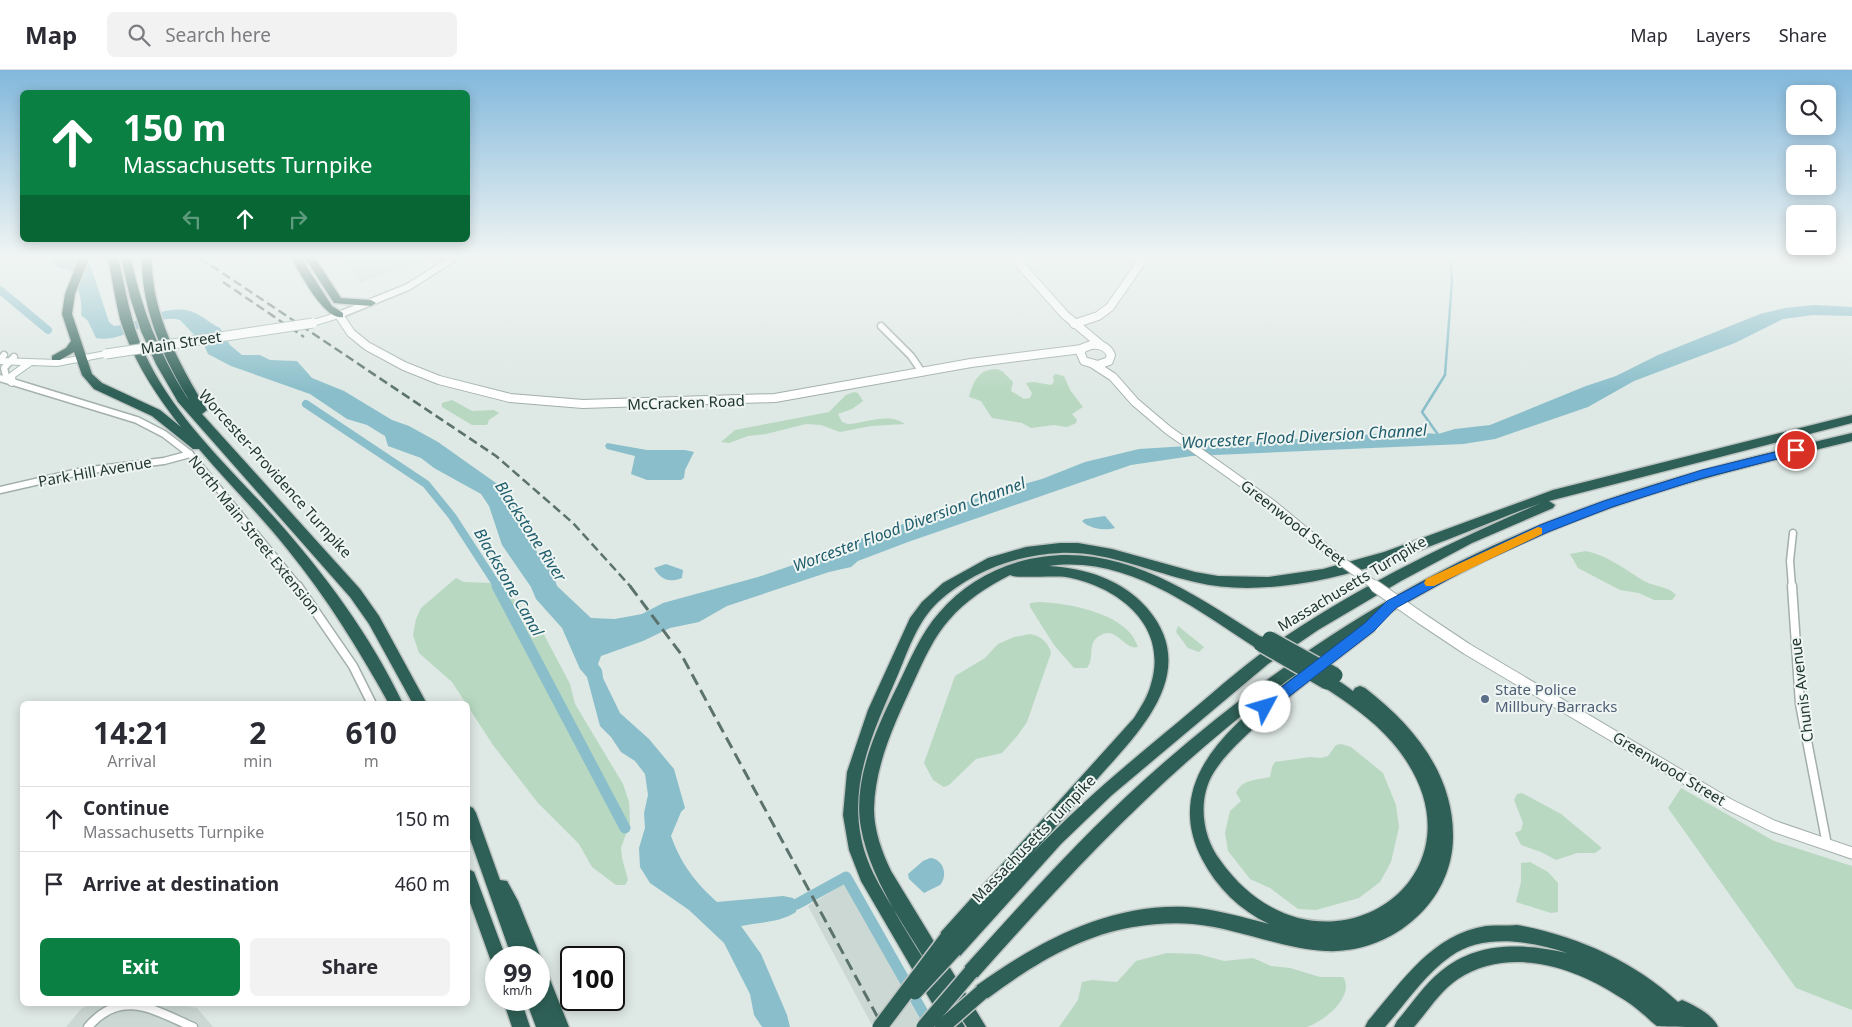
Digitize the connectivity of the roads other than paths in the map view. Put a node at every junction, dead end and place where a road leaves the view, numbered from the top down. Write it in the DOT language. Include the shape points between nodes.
graph roads {
  1 [pos="69,303"];
  2 [pos="123,303"];
  3 [pos="137,303"];
  4 [pos="152,303"];
  5 [pos="325,303"];
  6 [pos="338,303"];
  7 [pos="365,303"];
  8 [pos="370,303"];
  9 [pos="1054,303"];
  10 [pos="1113,303"];
  11 [pos="339,314"];
  12 [pos="881,326"];
  13 [pos="1076,327"];
  14 [pos="76,341"];
  15 [pos="1101,346"];
  16 [pos="1082,349"];
  17 [pos="373,350"];
  18 [pos="1055,354"];
  19 [pos="4,358"];
  20 [pos="56,358"];
  21 [pos="82,358"];
  22 [pos="1084,360"];
  23 [pos="1109,361"];
  24 [pos="35,363"];
  25 [pos="1093,364"];
  26 [pos="922,372"];
  27 [pos="0,378"];
  28 [pos="1113,378"];
  29 [pos="12,382"];
  30 [pos="1852,419"];
  31 [pos="1852,437"];
  32 [pos="190,454"];
  33 [pos="217,462"];
  34 [pos="246,469"];
  35 [pos="1624,478"];
  36 [pos="0,490"];
  37 [pos="1793,533"];
  38 [pos="1094,551"];
  39 [pos="984,582"];
  40 [pos="1392,604"];
  41 [pos="1422,619"];
  42 [pos="1265,641"];
  43 [pos="1331,679"];
  44 [pos="370,701"];
  45 [pos="394,701"];
  46 [pos="418,701"];
  47 [pos="470,818"];
  48 [pos="1827,845"];
  49 [pos="1852,853"];
  50 [pos="489,868"];
  51 [pos="470,882"];
  52 [pos="951,944"];
  53 [pos="494,946"];
  54 [pos="516,946"];
  55 [pos="528,946"];
  56 [pos="1650,988"];
  57 [pos="550,1001"];
  58 [pos="118,1006"];
  59 [pos="132,1006"];
  60 [pos="516,1011"];
  61 [pos="539,1011"];
  62 [pos="88,1027"];
  63 [pos="193,1027"];
  64 [pos="522,1027"];
  65 [pos="545,1027"];
  66 [pos="560,1027"];
  67 [pos="881,1027"];
  68 [pos="924,1027"];
  69 [pos="942,1027"];
  70 [pos="956,1027"];
  71 [pos="977,1027"];
  72 [pos="1374,1027"];
  73 [pos="1404,1027"];
  74 [pos="1671,1027"];
  75 [pos="1692,1027"];
  76 [pos="1709,1027"];
  1 -- 14 [label="highway" via="69,323"];
  2 -- 33 [label="highway" via="126,321 151,374 166,399"];
  3 -- 34 [label="highway, Worcester-Providence Turnpike" via="145,332 182,399"];
  4 -- 34 [label="highway" via="173,359 193,398"];
  5 -- 11 [label="highway"];
  6 -- 11 [label="highway"];
  7 -- 8 [label="highway"];
  8 -- 11 [label="street"];
  9 -- 13 [label="street"];
  10 -- 13 [label="street" via="1098,316"];
  11 -- 17 [label="street, McCracken Road" via="358,340"];
  11 -- 21 [label="main road, Main Street, bridge" via="313,323"];
  12 -- 26 [label="street"];
  13 -- 15 [label="street"];
  13 -- 16 [label="street"];
  14 -- 20 [label="highway" via="70,350"];
  14 -- 21 [label="highway"];
  15 -- 16 [label="street" via="1091,345"];
  15 -- 23 [label="street" via="1111,352"];
  16 -- 18 [label="street, McCracken Road"];
  16 -- 22 [label="street" via="1080,355"];
  17 -- 26 [label="street, McCracken Road" via="421,375 474,391 586,404 760,400"];
  18 -- 22 [label="street, McCracken Road"];
  18 -- 26 [label="street, McCracken Road" via="1000,358"];
  19 -- 20 [label="main road, Main Street"];
  19 -- 24 [label="main road, Main Street"];
  19 -- 29 [label="street" via="4,373"];
  20 -- 21 [label="main road, Main Street"];
  21 -- 24 [label="main road, Main Street" via="70,362"];
  21 -- 33 [label="highway" via="85,371 93,382 156,413"];
  22 -- 25 [label="street"];
  23 -- 25 [label="street"];
  23 -- 28 [label="street, Greenwood Street"];
  24 -- 29 [label="main road" via="12,372"];
  25 -- 28 [label="street, Greenwood Street"];
  27 -- 29 [label="street, North Main Street Extension"];
  28 -- 41 [label="street, Greenwood Street, bridge" via="1137,404 1184,442 1272,504 1341,561"];
  29 -- 32 [label="street, North Main Street Extension" via="137,420 164,434"];
  30 -- 35 [label="highway, Massachusetts Turnpike"];
  31 -- 40 [label="highway" via="1702,474 1608,504 1497,550"];
  32 -- 36 [label="street, Park Hill Avenue" via="164,461 83,471"];
  32 -- 44 [label="street, North Main Street Extension" via="300,587 348,658"];
  33 -- 45 [label="highway" via="291,544 336,602 364,644"];
  34 -- 46 [label="highway, Worcester-Providence Turnpike" via="355,594 374,620"];
  35 -- 38 [label="highway" via="1544,498 1341,570 1287,581 1228,581 1197,577 1114,552"];
  35 -- 52 [label="highway, Massachusetts Turnpike" via="1544,507 1468,540 1359,598 1288,643 1107,790"];
  37 -- 48 [label="street, Chunis Avenue" via="1790,561 1800,704"];
  38 -- 42 [label="highway" via="1158,575"];
  38 -- 70 [label="highway" via="1064,548 1012,555 967,573 940,594 910,630 862,741 850,797 854,838 861,862 872,889"];
  39 -- 42 [label="highway" via="1038,561 1061,558 1094,561 1135,572"];
  39 -- 52 [label="highway" via="1019,572 1069,572 1113,587 1139,606 1149,619 1160,648 1161,670 1155,695 1139,722"];
  39 -- 71 [label="highway" via="952,607 921,652 896,704 877,756 870,780 868,810 868,826 886,875"];
  40 -- 43 [label="highway" via="1370,627 1265,707 1219,753 1198,792 1197,823 1218,872 1248,904 1311,929 1356,927 1390,912 1403,902 1424,876 1431,861 1435,828 1420,771 1402,744 1366,706"];
  40 -- 68 [label="highway, bridge" via="1261,692 1164,772 1092,840 970,972"];
  41 -- 48 [label="street, Greenwood Street" via="1730,805 1774,826"];
  42 -- 43 [label="highway, bridge"];
  43 -- 69 [label="highway, bridge" via="1376,704 1406,734 1438,787 1447,824 1445,852 1436,880 1418,908 1405,919 1375,934 1327,942 1187,915 1135,919 1091,931 1031,958 982,992"];
  47 -- 50 [label="highway"];
  48 -- 49 [label="street, Greenwood Street"];
  50 -- 54 [label="highway"];
  50 -- 55 [label="highway" via="512,907"];
  51 -- 53 [label="highway"];
  52 -- 67 [label="highway, Massachusetts Turnpike, bridge"];
  56 -- 72 [label="highway" via="1590,953 1528,935 1497,933 1456,943 1434,958"];
  56 -- 75 [label="highway"];
  56 -- 76 [label="highway"];
  57 -- 66 [label="highway"];
  58 -- 62 [label="street" via="94,1019"];
  59 -- 63 [label="street"];
  60 -- 64 [label="highway"];
  61 -- 65 [label="highway"];
  73 -- 74 [label="highway" via="1453,973 1487,956 1520,954 1562,960 1594,971 1626,988"];
}
